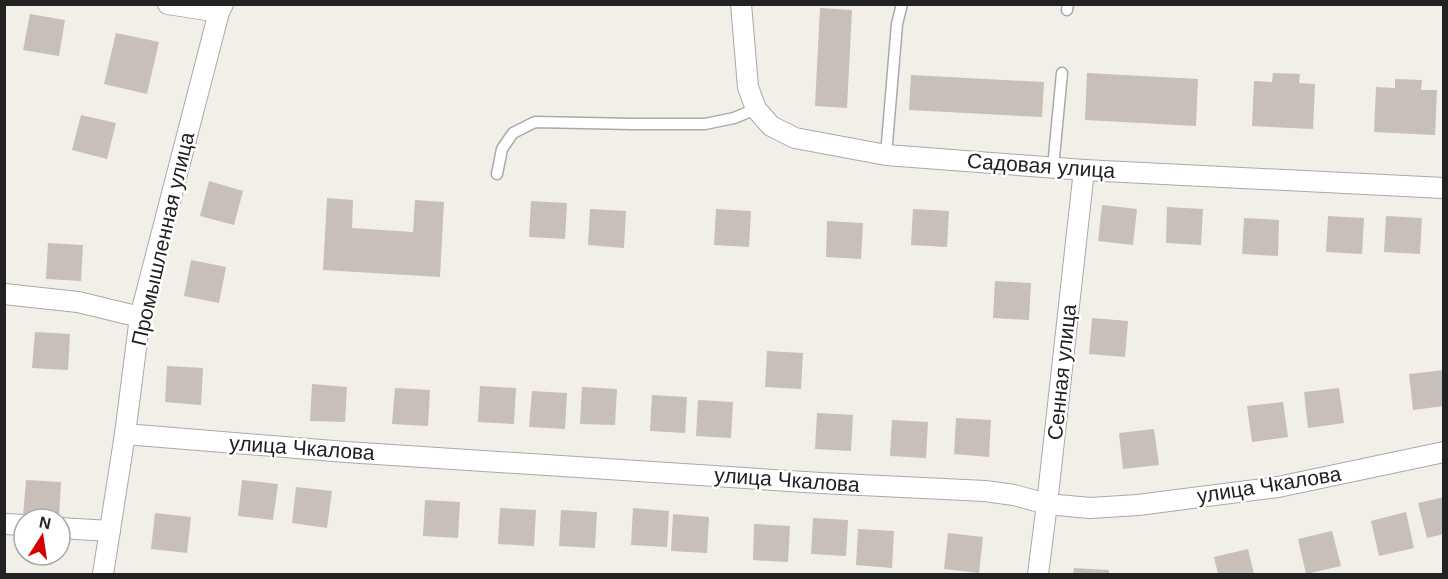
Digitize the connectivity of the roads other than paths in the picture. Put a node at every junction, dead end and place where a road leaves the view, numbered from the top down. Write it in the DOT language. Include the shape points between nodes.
graph roads {
  1 [pos="168,4"];
  2 [pos="741,4"];
  3 [pos="902,4"];
  4 [pos="221,8"];
  5 [pos="1062,73"];
  6 [pos="756,109"];
  7 [pos="886,155"];
  8 [pos="1053,168"];
  9 [pos="1084,170"];
  10 [pos="497,174"];
  11 [pos="1443,188"];
  12 [pos="4,294"];
  13 [pos="140,317"];
  14 [pos="125,434"];
  15 [pos="1443,452"];
  16 [pos="1047,504"];
  17 [pos="72,529"];
  18 [pos="110,531"];
  19 [pos="103,574"];
  20 [pos="1038,574"];
  1 -- 4 [label="street"];
  2 -- 6 [label="street" via="748,87"];
  3 -- 7 [label="lane"];
  4 -- 13 [label="street, Промышленная улица"];
  5 -- 8 [label="lane"];
  6 -- 7 [label="street, Садовая улица" via="771,126 795,138"];
  6 -- 10 [label="lane" via="705,123 535,122 513,133 502,149"];
  7 -- 8 [label="street, Садовая улица"];
  8 -- 9 [label="street, Садовая улица"];
  9 -- 11 [label="street, Садовая улица"];
  9 -- 16 [label="street, Сенная улица"];
  12 -- 13 [label="street" via="78,302"];
  13 -- 14 [label="street, Промышленная улица"];
  14 -- 16 [label="street, улица Чкалова" via="357,453 985,491"];
  14 -- 18 [label="street, Промышленная улица"];
  15 -- 16 [label="street, улица Чкалова" via="1278,487 1138,505 1090,508"];
  16 -- 20 [label="street, Сенная улица"];
  17 -- 18 [label="street"];
  18 -- 19 [label="street, Промышленная улица"];
}
